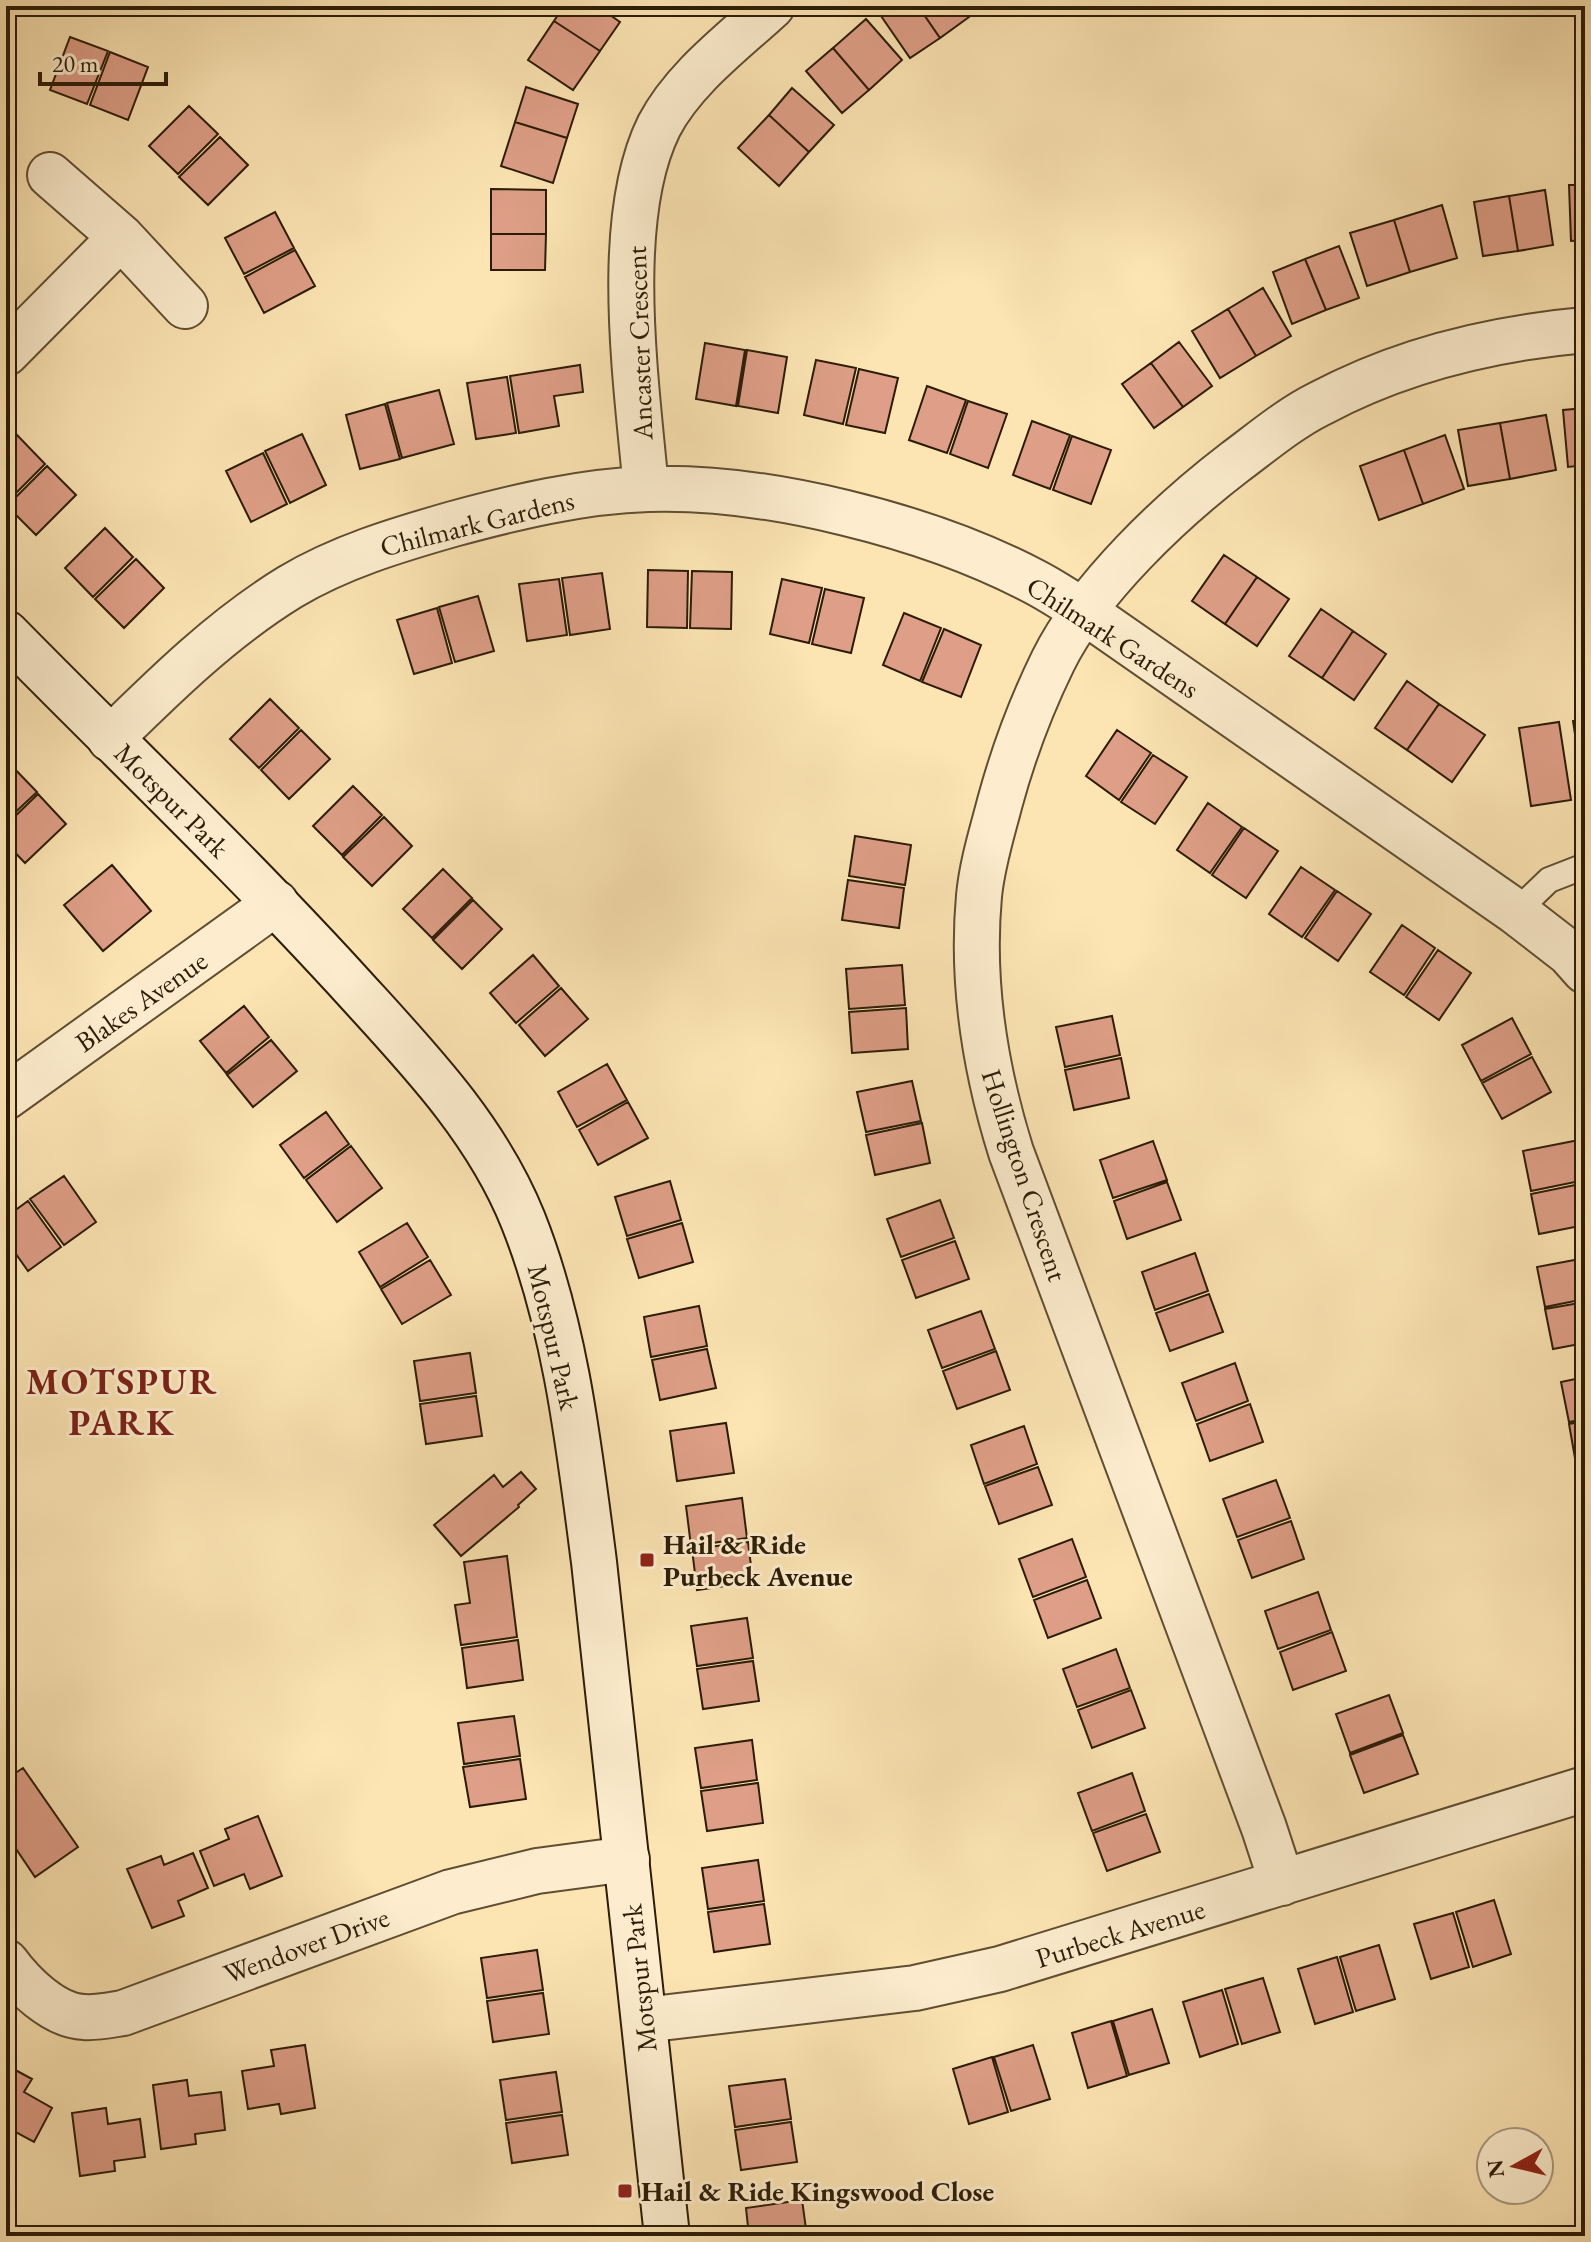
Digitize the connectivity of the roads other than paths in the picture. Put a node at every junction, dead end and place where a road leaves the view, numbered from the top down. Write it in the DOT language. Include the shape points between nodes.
graph roads {
  1 [pos="772,6"];
  2 [pos="50,175"];
  3 [pos="121,237"];
  4 [pos="185,306"];
  5 [pos="1585,330"];
  6 [pos="6,353"];
  7 [pos="646,489"];
  8 [pos="1085,612"];
  9 [pos="6,633"];
  10 [pos="110,739"];
  11 [pos="1585,866"];
  12 [pos="276,903"];
  13 [pos="1516,912"];
  14 [pos="1585,971"];
  15 [pos="6,1097"];
  16 [pos="1585,1789"];
  17 [pos="627,1859"];
  18 [pos="1282,1883"];
  19 [pos="6,1962"];
  20 [pos="644,2020"];
  21 [pos="667,2236"];
  1 -- 7 [label="street, Ancaster Crescent" via="693,78 660,126 640,184 633,331"];
  2 -- 3 [label="street"];
  3 -- 4 [label="street"];
  3 -- 6 [label="street"];
  5 -- 8 [label="street, Hollington Crescent" via="1489,343 1430,359 1318,404 1169,517"];
  7 -- 8 [label="street, Chilmark Gardens" via="708,489 753,496 900,529 974,554"];
  7 -- 10 [label="street, Chilmark Gardens" via="497,512 346,558 252,612"];
  8 -- 13 [label="street, Chilmark Gardens"];
  8 -- 18 [label="street, Hollington Crescent" via="1054,658 1017,746 989,844 977,943 984,1048 1011,1152"];
  9 -- 10 [label="street, Motspur Park"];
  10 -- 12 [label="street, Motspur Park"];
  11 -- 13 [label="lane" via="1549,880"];
  12 -- 15 [label="street, Blakes Avenue"];
  12 -- 17 [label="street, Motspur Park" via="467,1118 522,1218 555,1323 581,1463"];
  13 -- 14 [label="street, Chilmark Gardens"];
  16 -- 18 [label="street, Purbeck Avenue"];
  17 -- 19 [label="street, Wendover Drive" via="537,1871 451,1892 123,2013 81,2018 48,2005"];
  17 -- 20 [label="street, Motspur Park"];
  18 -- 20 [label="street, Purbeck Avenue" via="956,1980"];
  20 -- 21 [label="street, Motspur Park"];
}
